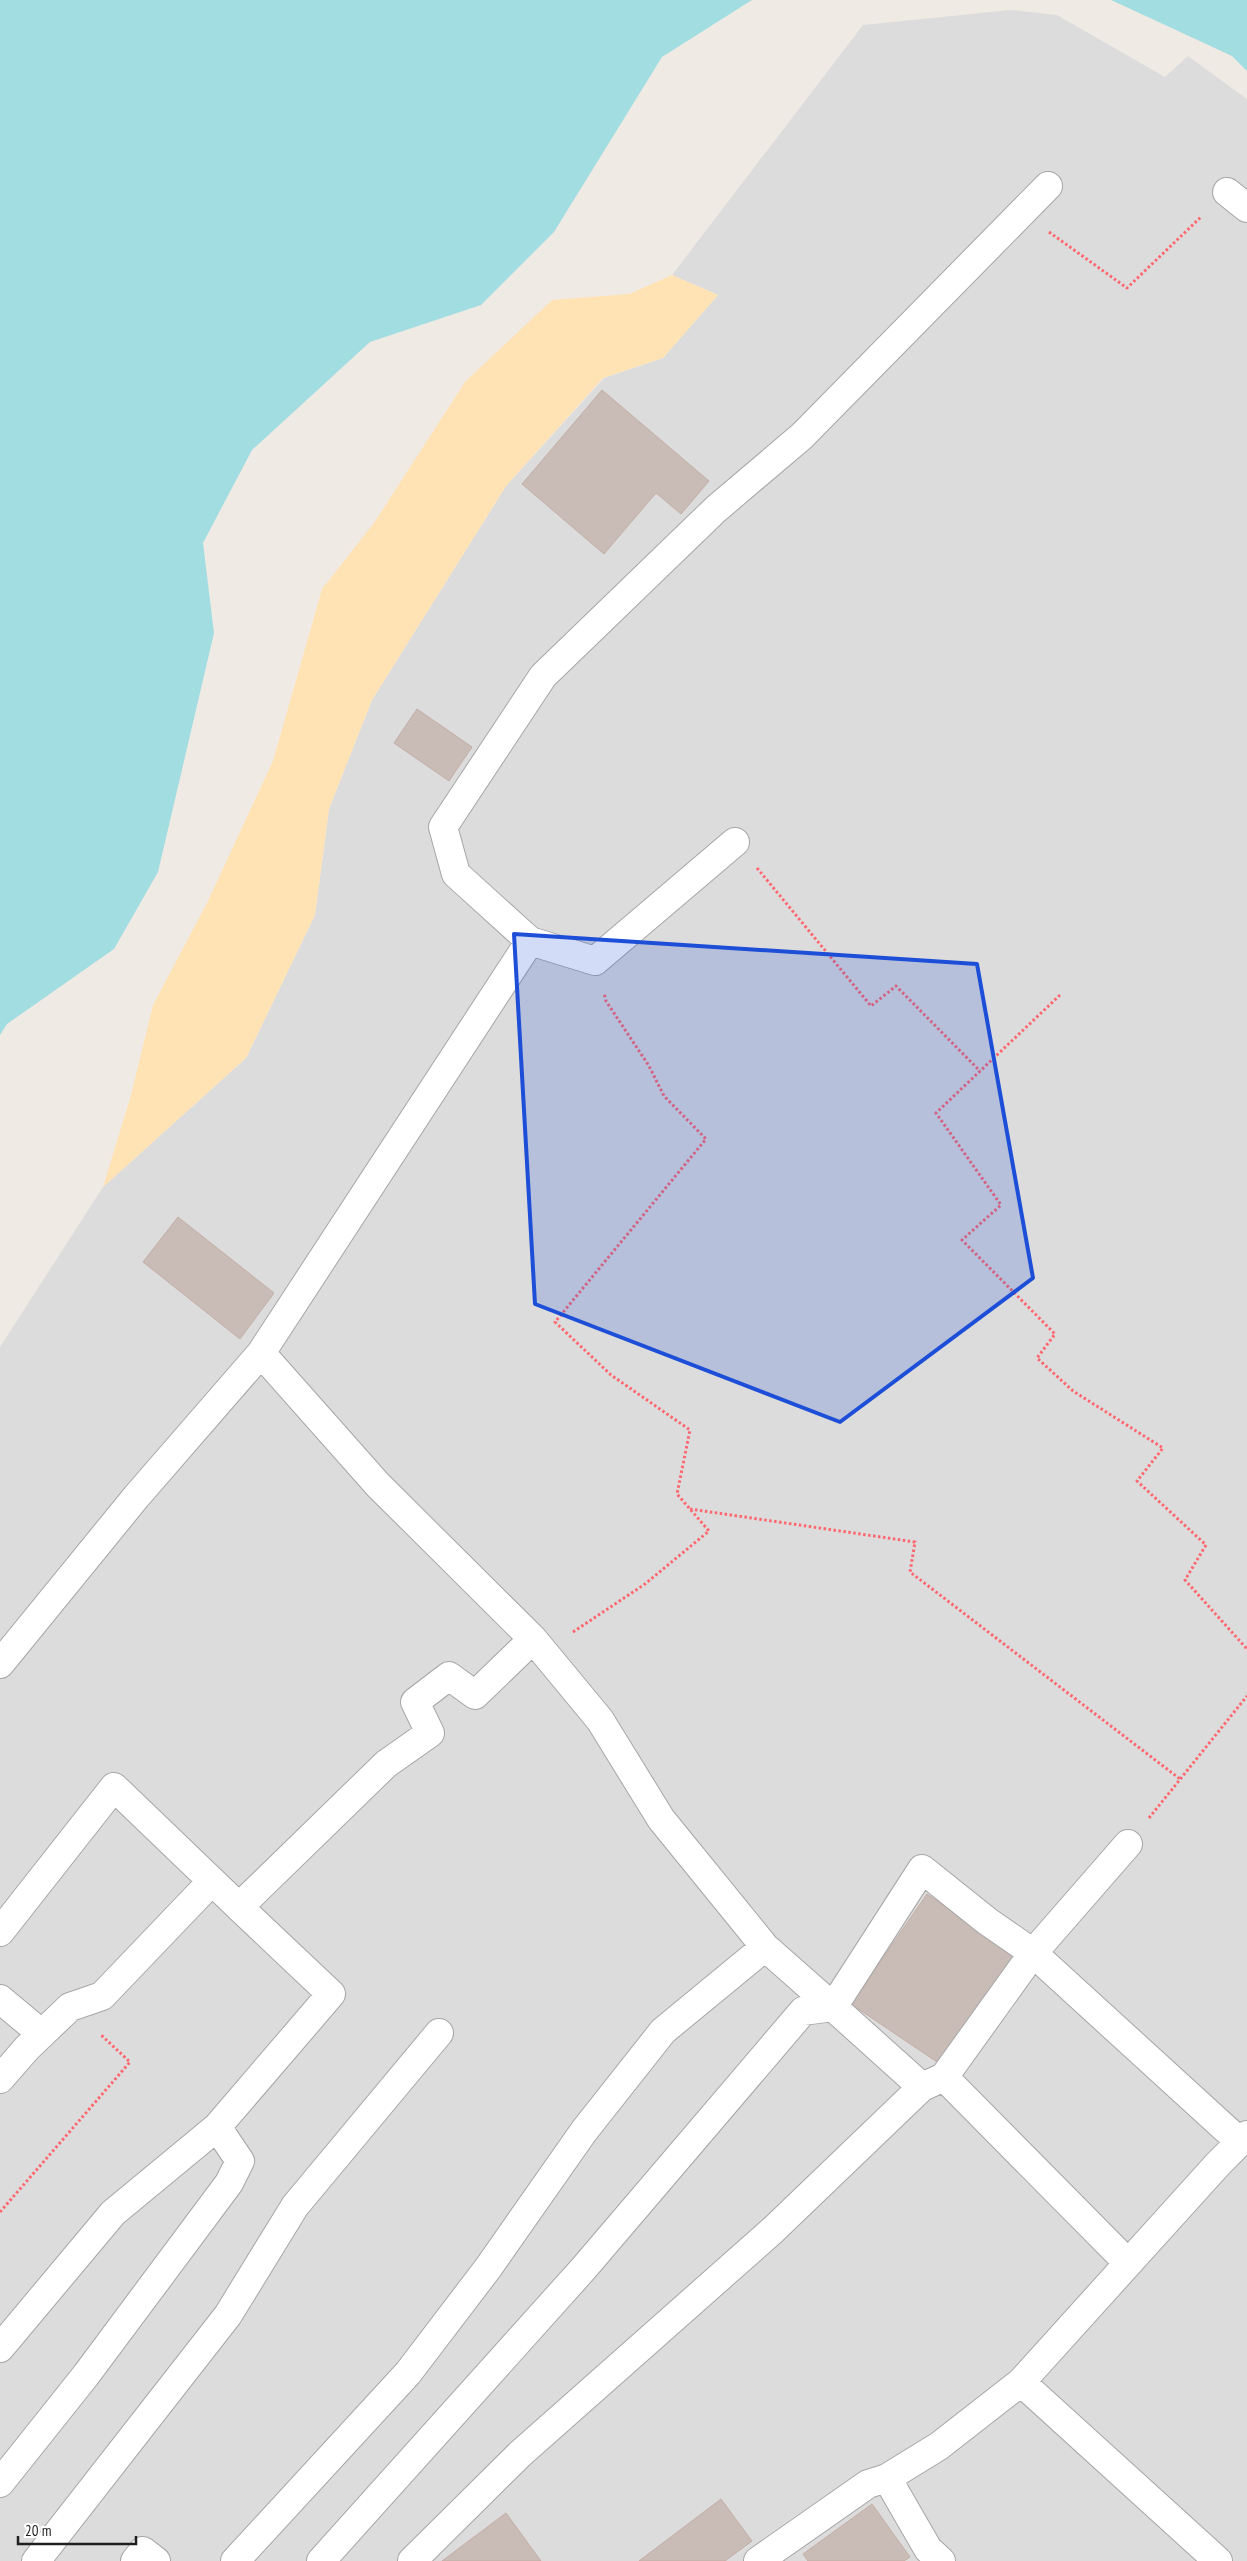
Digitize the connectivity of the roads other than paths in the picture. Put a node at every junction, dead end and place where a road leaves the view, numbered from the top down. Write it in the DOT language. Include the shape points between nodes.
graph roads {
  1 [pos="1048,186"];
  2 [pos="736,842"];
  3 [pos="530,942"];
  4 [pos="261,1353"];
  5 [pos="539,1646"];
  6 [pos="0,1664"];
  7 [pos="1128,1844"];
  8 [pos="212,1881"];
  9 [pos="239,1907"];
  10 [pos="0,1932"];
  11 [pos="765,1946"];
  12 [pos="1033,1953"];
  13 [pos="0,1999"];
  14 [pos="832,2007"];
  15 [pos="439,2033"];
  16 [pos="42,2034"];
  17 [pos="0,2080"];
  18 [pos="933,2082"];
  19 [pos="217,2127"];
  20 [pos="1244,2138"];
  21 [pos="1128,2263"];
  22 [pos="0,2348"];
  23 [pos="1021,2382"];
  24 [pos="887,2478"];
  25 [pos="0,2483"];
  26 [pos="773,2556"];
  27 [pos="36,2561"];
  28 [pos="135,2561"];
  29 [pos="156,2561"];
  30 [pos="235,2561"];
  31 [pos="321,2561"];
  32 [pos="412,2561"];
  33 [pos="941,2561"];
  34 [pos="1218,2561"];
  1 -- 3 [label="street" via="802,436 716,509 543,676 443,827 456,874"];
  2 -- 3 [label="street" via="595,961"];
  3 -- 4 [label="street"];
  4 -- 5 [label="street" via="378,1485"];
  4 -- 6 [label="street" via="136,1497"];
  5 -- 9 [label="street" via="475,1695 449,1676 415,1702 430,1733 386,1764"];
  5 -- 11 [label="street" via="600,1720 661,1819"];
  7 -- 12 [label="street"];
  8 -- 9 [label="street"];
  8 -- 10 [label="street" via="114,1787"];
  8 -- 16 [label="street" via="102,1996 70,2007"];
  9 -- 19 [label="street" via="331,1994"];
  11 -- 14 [label="street"];
  11 -- 30 [label="street" via="662,2031 584,2131 488,2268 408,2373"];
  12 -- 14 [label="street" via="922,1869"];
  12 -- 18 [label="street"];
  12 -- 20 [label="street"];
  13 -- 16 [label="street"];
  14 -- 18 [label="street"];
  14 -- 31 [label="street" via="803,2011 584,2268"];
  15 -- 27 [label="street" via="295,2206 228,2315"];
  16 -- 17 [label="street"];
  18 -- 21 [label="street"];
  18 -- 32 [label="street" via="773,2230 520,2454"];
  19 -- 22 [label="street" via="114,2213"];
  19 -- 25 [label="street" via="240,2161 229,2183 86,2375"];
  20 -- 21 [label="street"];
  21 -- 23 [label="street"];
  23 -- 24 [label="street" via="939,2446"];
  23 -- 34 [label="street"];
  24 -- 26 [label="street" via="868,2484"];
  24 -- 33 [label="street" via="928,2549"];
  28 -- 29 [label="street" via="143,2551"];
}
